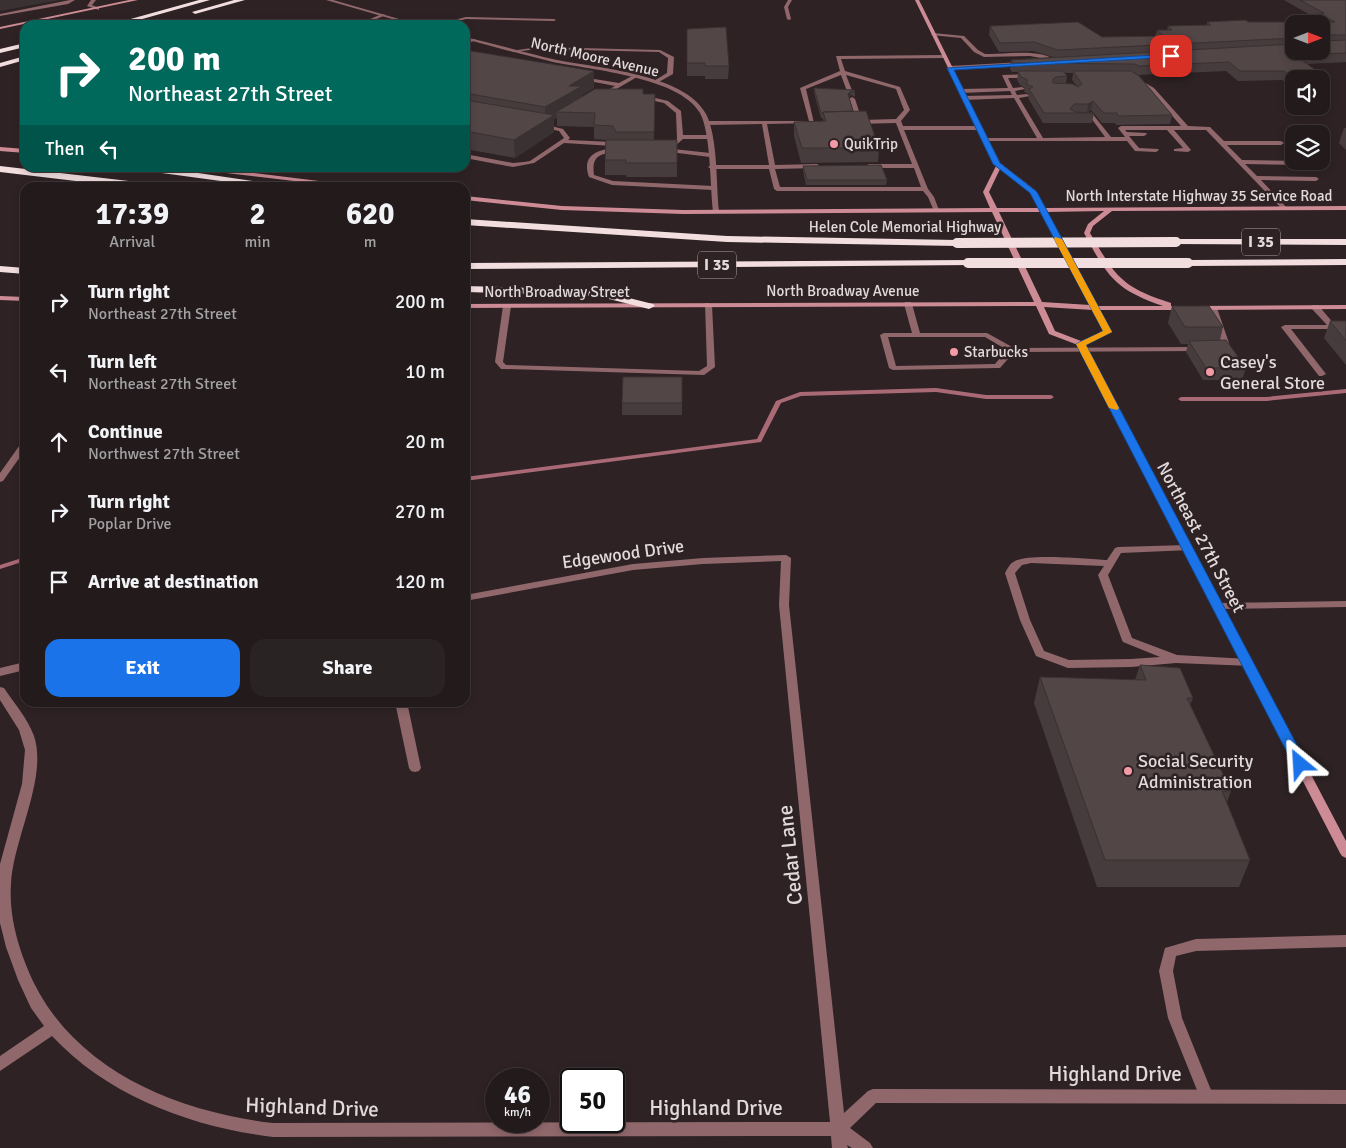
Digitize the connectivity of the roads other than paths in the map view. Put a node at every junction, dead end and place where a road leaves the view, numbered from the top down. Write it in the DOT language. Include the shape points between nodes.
graph roads {
  1 [pos="94,0"];
  2 [pos="136,0"];
  3 [pos="207,0"];
  4 [pos="242,0"];
  5 [pos="328,0"];
  6 [pos="790,0"];
  7 [pos="917,0"];
  8 [pos="70,1"];
  9 [pos="97,9"];
  10 [pos="0,14"];
  11 [pos="187,15"];
  12 [pos="384,15"];
  13 [pos="789,19"];
  14 [pos="41,20"];
  15 [pos="132,20"];
  16 [pos="371,20"];
  17 [pos="401,20"];
  18 [pos="457,20"];
  19 [pos="554,20"];
  20 [pos="20,24"];
  21 [pos="0,28"];
  22 [pos="933,34"];
  23 [pos="470,39"];
  24 [pos="475,40"];
  25 [pos="470,42"];
  26 [pos="20,46"];
  27 [pos="0,51"];
  28 [pos="513,51"];
  29 [pos="944,57"];
  30 [pos="20,59"];
  31 [pos="1056,62"];
  32 [pos="1066,62"];
  33 [pos="1038,63"];
  34 [pos="0,64"];
  35 [pos="1028,64"];
  36 [pos="950,68"];
  37 [pos="843,72"];
  38 [pos="1038,76"];
  39 [pos="1132,76"];
  40 [pos="634,77"];
  41 [pos="573,78"];
  42 [pos="655,82"];
  43 [pos="619,85"];
  44 [pos="1022,89"];
  45 [pos="961,90"];
  46 [pos="1012,90"];
  47 [pos="616,93"];
  48 [pos="632,95"];
  49 [pos="1027,96"];
  50 [pos="964,98"];
  51 [pos="1018,100"];
  52 [pos="1031,103"];
  53 [pos="1023,110"];
  54 [pos="1035,110"];
  55 [pos="1090,116"];
  56 [pos="898,121"];
  57 [pos="557,122"];
  58 [pos="707,122"];
  59 [pos="764,122"];
  60 [pos="812,122"];
  61 [pos="822,122"];
  62 [pos="850,122"];
  63 [pos="860,122"];
  64 [pos="539,125"];
  65 [pos="548,127"];
  66 [pos="900,128"];
  67 [pos="979,128"];
  68 [pos="1170,128"];
  69 [pos="1186,128"];
  70 [pos="680,137"];
  71 [pos="709,137"];
  72 [pos="1109,139"];
  73 [pos="1129,139"];
  74 [pos="1179,139"];
  75 [pos="985,140"];
  76 [pos="1041,140"];
  77 [pos="562,141"];
  78 [pos="1222,143"];
  79 [pos="1280,143"];
  80 [pos="0,149"];
  81 [pos="20,151"];
  82 [pos="710,156"];
  83 [pos="470,157"];
  84 [pos="1241,162"];
  85 [pos="1285,162"];
  86 [pos="822,166"];
  87 [pos="861,166"];
  88 [pos="916,166"];
  89 [pos="711,167"];
  90 [pos="772,167"];
  91 [pos="998,167"];
  92 [pos="0,169"];
  93 [pos="20,171"];
  94 [pos="26,172"];
  95 [pos="177,172"];
  96 [pos="236,172"];
  97 [pos="1256,178"];
  98 [pos="1316,178"];
  99 [pos="112,182"];
  100 [pos="252,182"];
  101 [pos="322,182"];
  102 [pos="713,188"];
  103 [pos="924,189"];
  104 [pos="470,198"];
  105 [pos="1284,208"];
  106 [pos="1346,208"];
  107 [pos="1043,209"];
  108 [pos="1111,209"];
  109 [pos="936,210"];
  110 [pos="993,210"];
  111 [pos="716,211"];
  112 [pos="470,214"];
  113 [pos="470,222"];
  114 [pos="546,228"];
  115 [pos="1346,242"];
  116 [pos="1346,262"];
  117 [pos="470,266"];
  118 [pos="0,269"];
  119 [pos="20,269"];
  120 [pos="470,289"];
  121 [pos="0,298"];
  122 [pos="20,299"];
  123 [pos="908,304"];
  124 [pos="1038,304"];
  125 [pos="708,305"];
  126 [pos="470,306"];
  127 [pos="507,306"];
  128 [pos="649,306"];
  129 [pos="1316,307"];
  130 [pos="1346,307"];
  131 [pos="1094,308"];
  132 [pos="1179,308"];
  133 [pos="1213,308"];
  134 [pos="1346,326"];
  135 [pos="1332,327"];
  136 [pos="918,335"];
  137 [pos="1082,347"];
  138 [pos="1012,350"];
  139 [pos="1322,374"];
  140 [pos="20,451"];
  141 [pos="0,479"];
  142 [pos="1187,548"];
  143 [pos="786,558"];
  144 [pos="1111,563"];
  145 [pos="470,597"];
  146 [pos="1346,604"];
  147 [pos="1218,606"];
  148 [pos="1176,659"];
  149 [pos="1248,663"];
  150 [pos="20,667"];
  151 [pos="0,672"];
  152 [pos="0,691"];
  153 [pos="402,707"];
  154 [pos="415,768"];
  155 [pos="1346,853"];
  156 [pos="1346,941"];
  157 [pos="54,1027"];
  158 [pos="0,1064"];
  159 [pos="1206,1096"];
  160 [pos="1346,1097"];
  161 [pos="838,1130"];
  162 [pos="840,1148"];
  163 [pos="865,1148"];
  1 -- 9 [label="street" via="89,5"];
  2 -- 9 [label="main road"];
  3 -- 15 [label="highway"];
  4 -- 11 [label="highway"];
  5 -- 12 [label="street"];
  6 -- 13 [label="street" via="786,7"];
  7 -- 22 [label="main road"];
  8 -- 10 [label="street"];
  9 -- 14 [label="main road"];
  12 -- 16 [label="street"];
  12 -- 17 [label="street"];
  18 -- 19 [label="street"];
  20 -- 21 [label="main road"];
  22 -- 29 [label="main road"];
  22 -- 31 [label="street" via="962,37 984,55 1038,55"];
  23 -- 24 [label="street, North Moore Avenue"];
  24 -- 25 [label="street"];
  24 -- 28 [label="street, North Moore Avenue"];
  26 -- 27 [label="highway"];
  28 -- 40 [label="street, North Moore Avenue"];
  28 -- 42 [label="street" via="538,48 660,51 671,57 670,74"];
  29 -- 36 [label="main road"];
  29 -- 37 [label="street" via="838,57"];
  30 -- 34 [label="highway"];
  31 -- 32 [label="street"];
  31 -- 33 [label="street"];
  35 -- 36 [label="street"];
  36 -- 45 [label="main road"];
  37 -- 56 [label="street" via="898,88 907,110"];
  37 -- 60 [label="street" via="803,88"];
  37 -- 63 [label="street"];
  38 -- 46 [label="street" via="1004,76"];
  39 -- 69 [label="street" via="1152,88"];
  40 -- 42 [label="street, North Moore Avenue"];
  40 -- 43 [label="street"];
  41 -- 43 [label="street"];
  42 -- 58 [label="street, North Moore Avenue" via="690,99 702,111"];
  43 -- 47 [label="street" via="607,92"];
  44 -- 46 [label="street"];
  45 -- 46 [label="street"];
  45 -- 50 [label="main road"];
  46 -- 51 [label="street"];
  48 -- 70 [label="street" via="658,99 676,108"];
  49 -- 51 [label="street"];
  50 -- 51 [label="street"];
  50 -- 67 [label="main road"];
  51 -- 52 [label="street"];
  51 -- 53 [label="street"];
  53 -- 54 [label="street"];
  53 -- 76 [label="street"];
  55 -- 72 [label="street"];
  56 -- 63 [label="street"];
  56 -- 66 [label="street"];
  57 -- 65 [label="street"];
  58 -- 59 [label="street"];
  58 -- 71 [label="street, North Moore Avenue"];
  59 -- 60 [label="street"];
  59 -- 90 [label="street"];
  60 -- 61 [label="street"];
  62 -- 63 [label="street"];
  64 -- 65 [label="street"];
  65 -- 77 [label="street" via="565,134"];
  66 -- 67 [label="street"];
  66 -- 88 [label="street"];
  67 -- 75 [label="main road"];
  68 -- 69 [label="street"];
  68 -- 73 [label="street" via="1121,128"];
  68 -- 74 [label="street"];
  69 -- 78 [label="street" via="1208,128"];
  70 -- 71 [label="street"];
  70 -- 82 [label="street" via="679,142 657,147"];
  71 -- 82 [label="street, North Moore Avenue"];
  72 -- 73 [label="street"];
  72 -- 76 [label="street"];
  73 -- 73 [label="street" via="1137,150 1150,142"];
  74 -- 74 [label="street" via="1170,142"];
  75 -- 76 [label="street"];
  75 -- 91 [label="main road"];
  77 -- 83 [label="street" via="524,164"];
  77 -- 102 [label="street" via="621,147 600,151 591,158 591,176 612,183"];
  78 -- 79 [label="street"];
  78 -- 84 [label="street"];
  80 -- 81 [label="main road"];
  82 -- 89 [label="street, North Moore Avenue"];
  84 -- 85 [label="street"];
  84 -- 97 [label="street"];
  86 -- 90 [label="street"];
  87 -- 88 [label="street"];
  88 -- 103 [label="street"];
  89 -- 90 [label="street"];
  89 -- 102 [label="street, North Moore Avenue"];
  90 -- 103 [label="street" via="777,189"];
  91 -- 107 [label="main road" via="1033,192"];
  91 -- 110 [label="main road" via="986,192"];
  92 -- 93 [label="highway"];
  94 -- 99 [label="highway"];
  95 -- 100 [label="highway"];
  96 -- 101 [label="main road"];
  97 -- 98 [label="street"];
  97 -- 105 [label="street"];
  102 -- 111 [label="street, North Moore Avenue"];
  103 -- 109 [label="street"];
  104 -- 111 [label="main road, North Interstate Highway 35 Service Road" via="600,210"];
  105 -- 106 [label="main road, North Interstate Highway 35 Service Road"];
  105 -- 108 [label="main road, North Interstate Highway 35 Service Road"];
  107 -- 108 [label="main road, North Interstate Highway 35 Service Road"];
  107 -- 110 [label="main road, North Interstate Highway 35 Service Road"];
  107 -- 131 [label="main road"];
  108 -- 132 [label="main road" via="1090,225 1087,233 1109,272 1131,292"];
  109 -- 110 [label="main road, North Interstate Highway 35 Service Road"];
  109 -- 111 [label="main road, North Interstate Highway 35 Service Road"];
  110 -- 124 [label="main road"];
  112 -- 114 [label="highway"];
  113 -- 114 [label="highway, Helen Cole Memorial Highway / I 35"];
  114 -- 115 [label="highway, Helen Cole Memorial Highway / I 35, bridge" via="736,240"];
  116 -- 117 [label="highway, I 35, bridge"];
  118 -- 119 [label="highway"];
  120 -- 128 [label="highway" via="597,293"];
  121 -- 122 [label="main road"];
  123 -- 124 [label="main road, North Broadway Avenue"];
  123 -- 125 [label="main road, North Broadway Avenue"];
  123 -- 136 [label="street"];
  124 -- 131 [label="main road, North Broadway Avenue"];
  124 -- 137 [label="main road" via="1052,332"];
  125 -- 127 [label="street" via="711,368 701,372 504,367 499,362"];
  125 -- 128 [label="main road, North Broadway Avenue"];
  126 -- 127 [label="main road, North Broadway Street"];
  127 -- 128 [label="main road, North Broadway Street"];
  129 -- 130 [label="main road"];
  129 -- 133 [label="main road"];
  129 -- 135 [label="street"];
  131 -- 132 [label="main road"];
  131 -- 137 [label="main road" via="1108,332"];
  132 -- 133 [label="main road"];
  133 -- 137 [label="street" via="1226,346 1222,348"];
  134 -- 135 [label="street"];
  135 -- 139 [label="street" via="1285,327"];
  136 -- 138 [label="street" via="987,335"];
  136 -- 138 [label="street" via="884,335 893,368 997,366"];
  137 -- 138 [label="street"];
  137 -- 142 [label="main road, Northeast 27th Street"];
  140 -- 141 [label="street"];
  142 -- 144 [label="street" via="1118,550"];
  142 -- 147 [label="main road, Northeast 27th Street"];
  143 -- 145 [label="street, Edgewood Drive" via="633,567"];
  143 -- 161 [label="street, Cedar Lane" via="784,605"];
  144 -- 148 [label="street" via="1103,575 1128,640"];
  144 -- 148 [label="street" via="1031,560 1020,561 1014,566 1010,573 1040,653 1068,664"];
  146 -- 147 [label="street"];
  147 -- 149 [label="main road, Northeast 27th Street"];
  148 -- 149 [label="street"];
  149 -- 155 [label="main road, Northeast 27th Street"];
  150 -- 151 [label="street"];
  152 -- 157 [label="street, Highland Drive" via="28,737 32,764 9,846 5,872 5,923 25,981 39,1008"];
  153 -- 154 [label="street"];
  156 -- 159 [label="street" via="1196,945 1170,952 1166,971 1175,1018"];
  157 -- 158 [label="street"];
  157 -- 161 [label="street, Highland Drive" via="84,1059 164,1103 199,1117 264,1129"];
  159 -- 160 [label="street, Highland Drive"];
  159 -- 161 [label="street, Highland Drive" via="873,1096"];
  161 -- 162 [label="street, Cedar Lane"];
  161 -- 163 [label="street"];
}
